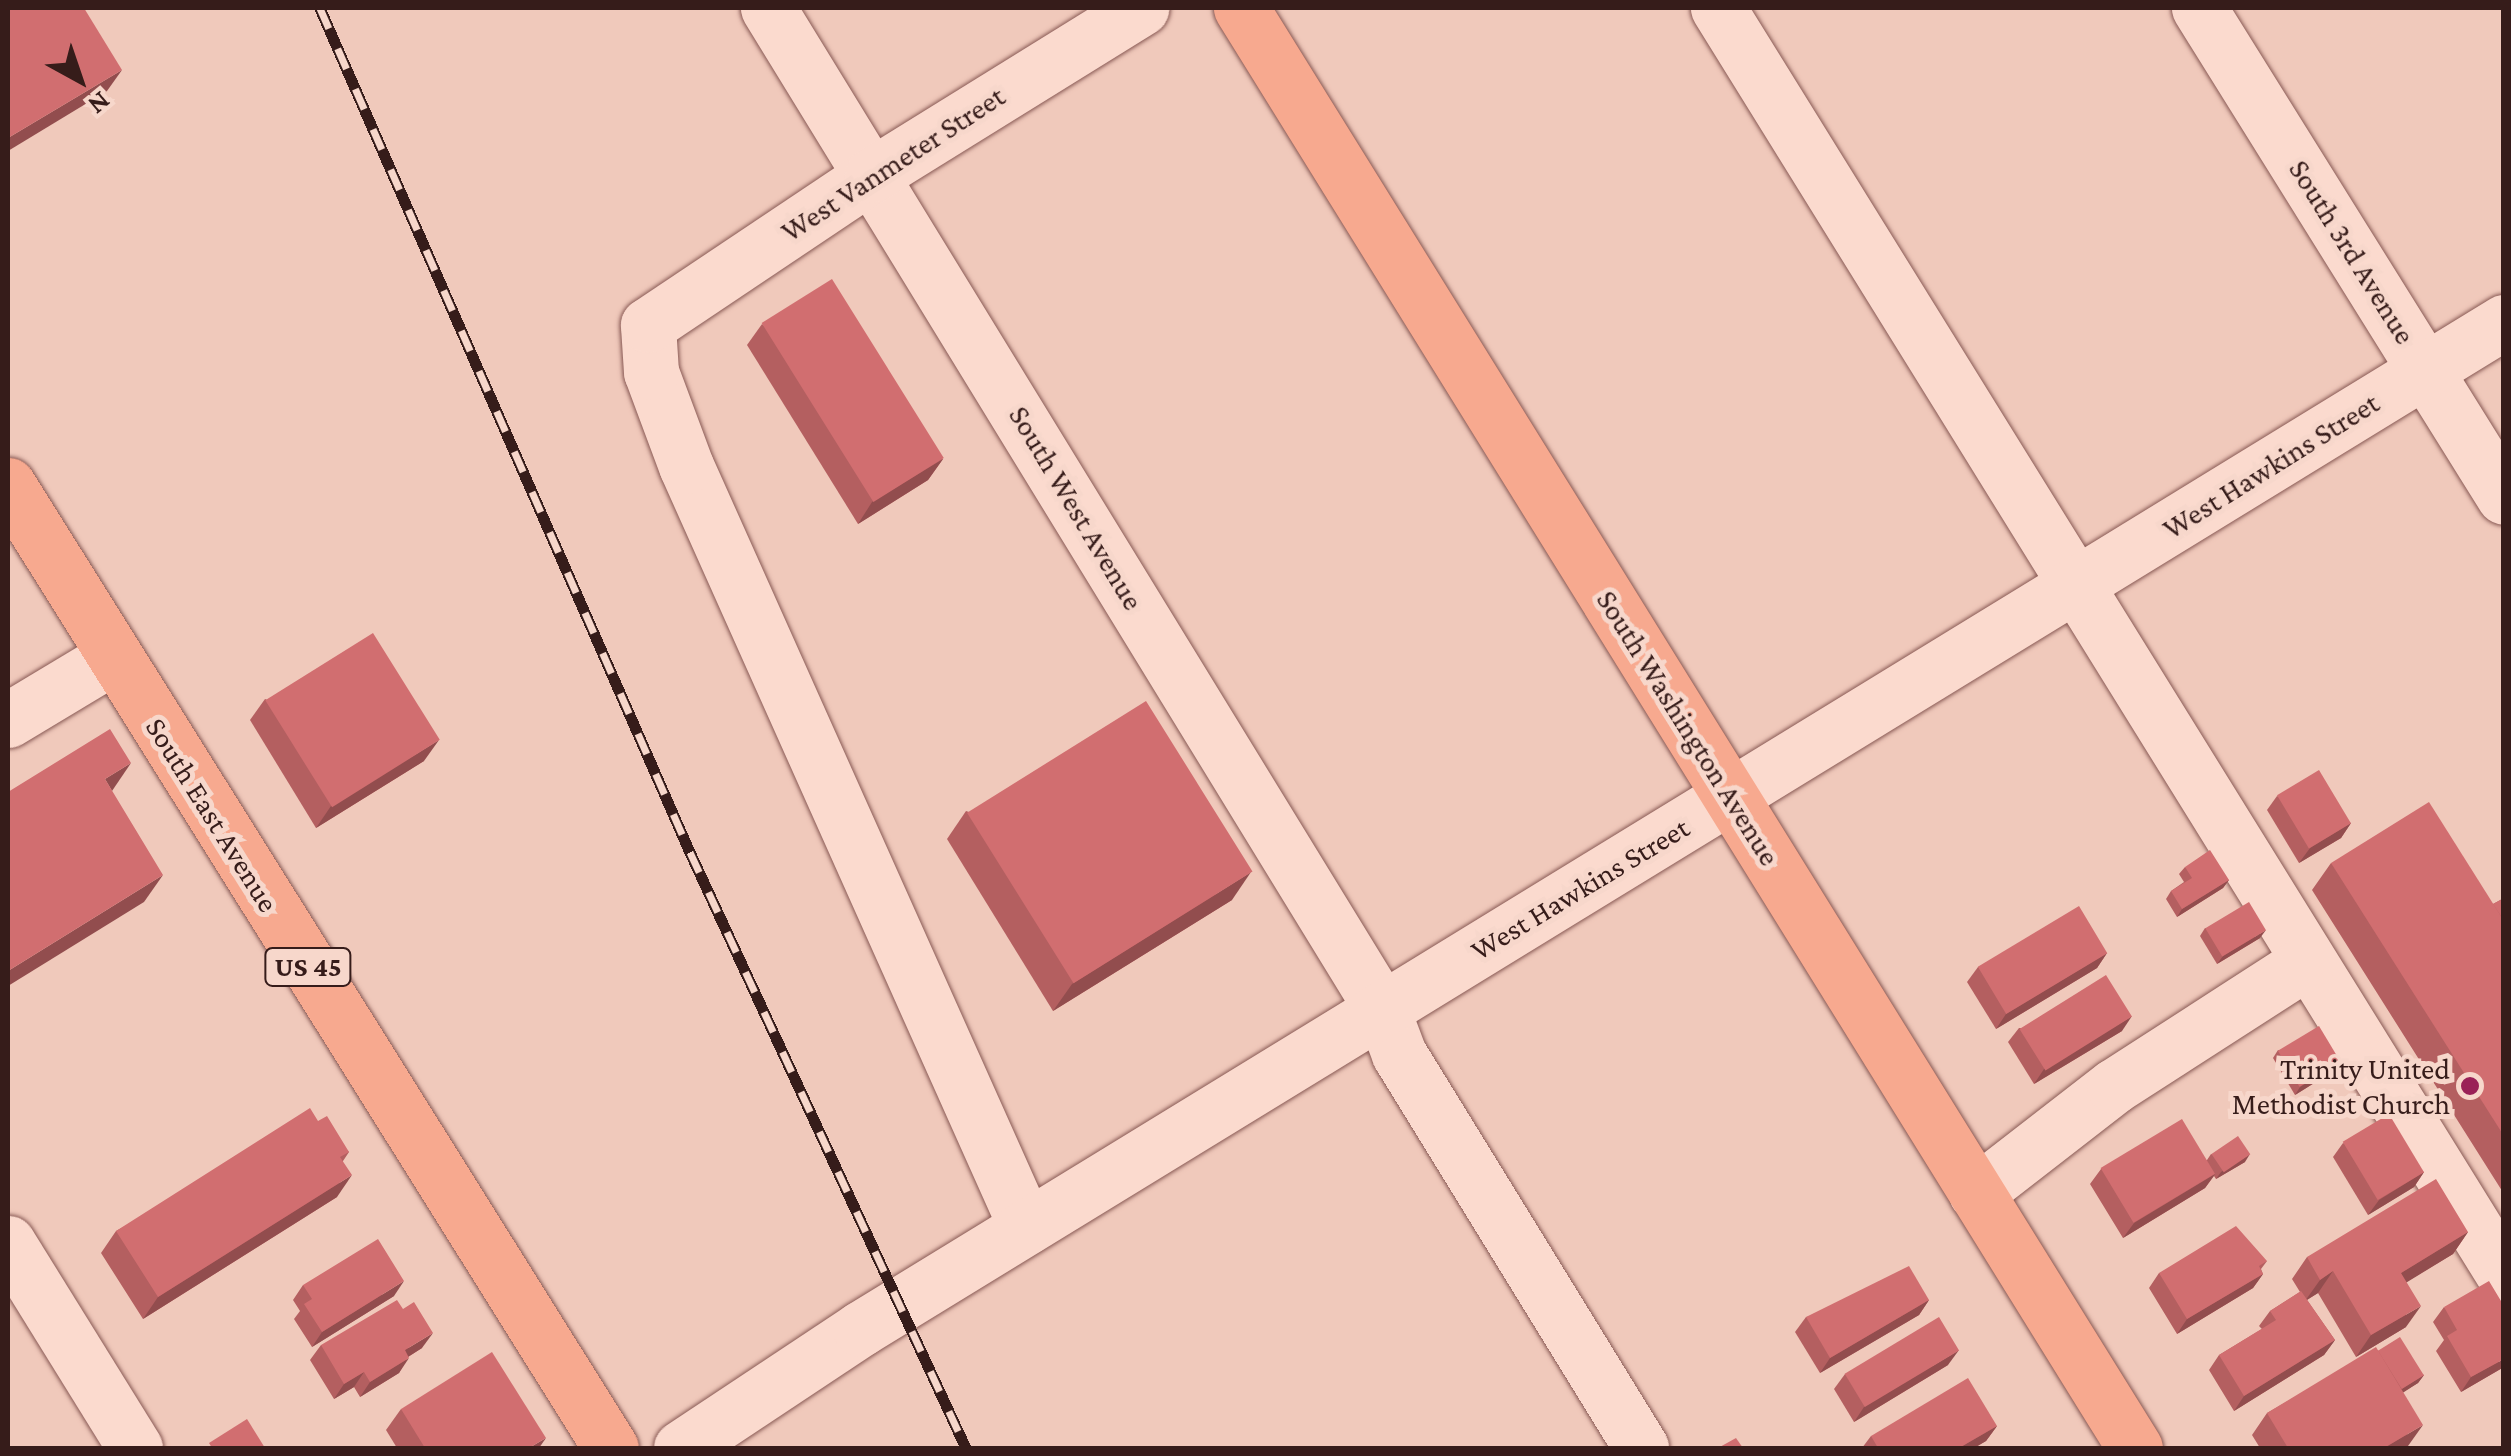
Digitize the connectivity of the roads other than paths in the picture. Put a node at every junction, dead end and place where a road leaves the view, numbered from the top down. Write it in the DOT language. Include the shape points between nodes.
graph roads {
  1 [pos="768,8"];
  2 [pos="1140,8"];
  3 [pos="1241,8"];
  4 [pos="1718,8"];
  5 [pos="2200,8"];
  6 [pos="872,174"];
  7 [pos="2504,322"];
  8 [pos="2426,370"];
  9 [pos="8,485"];
  10 [pos="2504,496"];
  11 [pos="2075,586"];
  12 [pos="112,657"];
  13 [pos="8,720"];
  14 [pos="1732,799"];
  15 [pos="2308,961"];
  16 [pos="1382,1008"];
  17 [pos="1976,1193"];
  18 [pos="1026,1226"];
  19 [pos="8,1244"];
  20 [pos="2504,1275"];
  21 [pos="136,1448"];
  22 [pos="611,1448"];
  23 [pos="681,1448"];
  24 [pos="1641,1448"];
  25 [pos="2135,1448"];
  1 -- 6 [label="street, South West Avenue"];
  2 -- 6 [label="street, West Vanmeter Street"];
  3 -- 14 [label="main road, South Washington Avenue"];
  4 -- 11 [label="street"];
  5 -- 8 [label="street, South 3rd Avenue"];
  6 -- 16 [label="street, South West Avenue"];
  6 -- 18 [label="street, West Vanmeter Street" via="648,325 651,372 686,466"];
  7 -- 8 [label="street, West Hawkins Street"];
  8 -- 10 [label="street, South 3rd Avenue"];
  8 -- 11 [label="street, West Hawkins Street"];
  9 -- 12 [label="main road, South East Avenue / US 45"];
  11 -- 14 [label="street, West Hawkins Street"];
  11 -- 15 [label="street"];
  12 -- 13 [label="street"];
  12 -- 22 [label="main road, South East Avenue / US 45"];
  14 -- 16 [label="street, West Hawkins Street"];
  14 -- 17 [label="main road, South Washington Avenue"];
  15 -- 17 [label="street" via="2114,1086"];
  15 -- 20 [label="street"];
  16 -- 18 [label="street, West Hawkins Street"];
  16 -- 24 [label="street, South West Avenue" via="1399,1054"];
  17 -- 25 [label="main road, South Washington Avenue"];
  18 -- 23 [label="street, West Hawkins Street"];
  19 -- 21 [label="street"];
}
